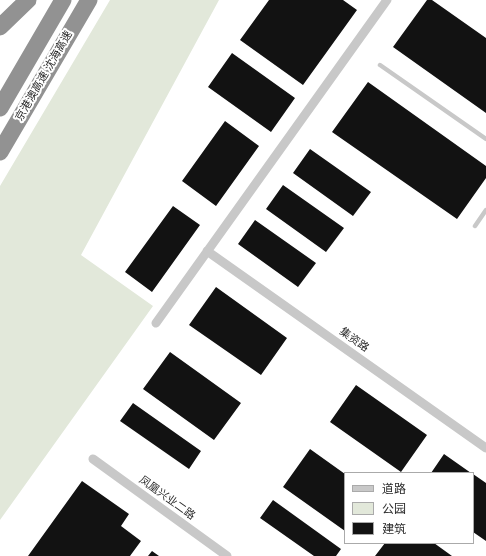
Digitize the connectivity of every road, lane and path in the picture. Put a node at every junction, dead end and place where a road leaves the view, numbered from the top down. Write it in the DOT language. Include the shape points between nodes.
graph roads {
  1 [pos="28,0"];
  2 [pos="64,0"];
  3 [pos="89,0"];
  4 [pos="387,0"];
  5 [pos="0,27"];
  6 [pos="380,65"];
  7 [pos="0,108"];
  8 [pos="486,139"];
  9 [pos="0,152"];
  10 [pos="486,210"];
  11 [pos="475,226"];
  12 [pos="207,251"];
  13 [pos="156,323"];
  14 [pos="486,448"];
  15 [pos="93,458"];
  16 [pos="227,556"];
  1 -- 5 [label="highway"];
  2 -- 7 [label="highway, 京港澳高速 沈海高速"];
  3 -- 9 [label="highway, 京港澳高速 沈海高速"];
  4 -- 12 [label="street"];
  6 -- 8 [label="lane"];
  10 -- 11 [label="lane"];
  12 -- 13 [label="street"];
  12 -- 14 [label="street, 集资路"];
  15 -- 16 [label="street, 凤凰兴业二路"];
}
